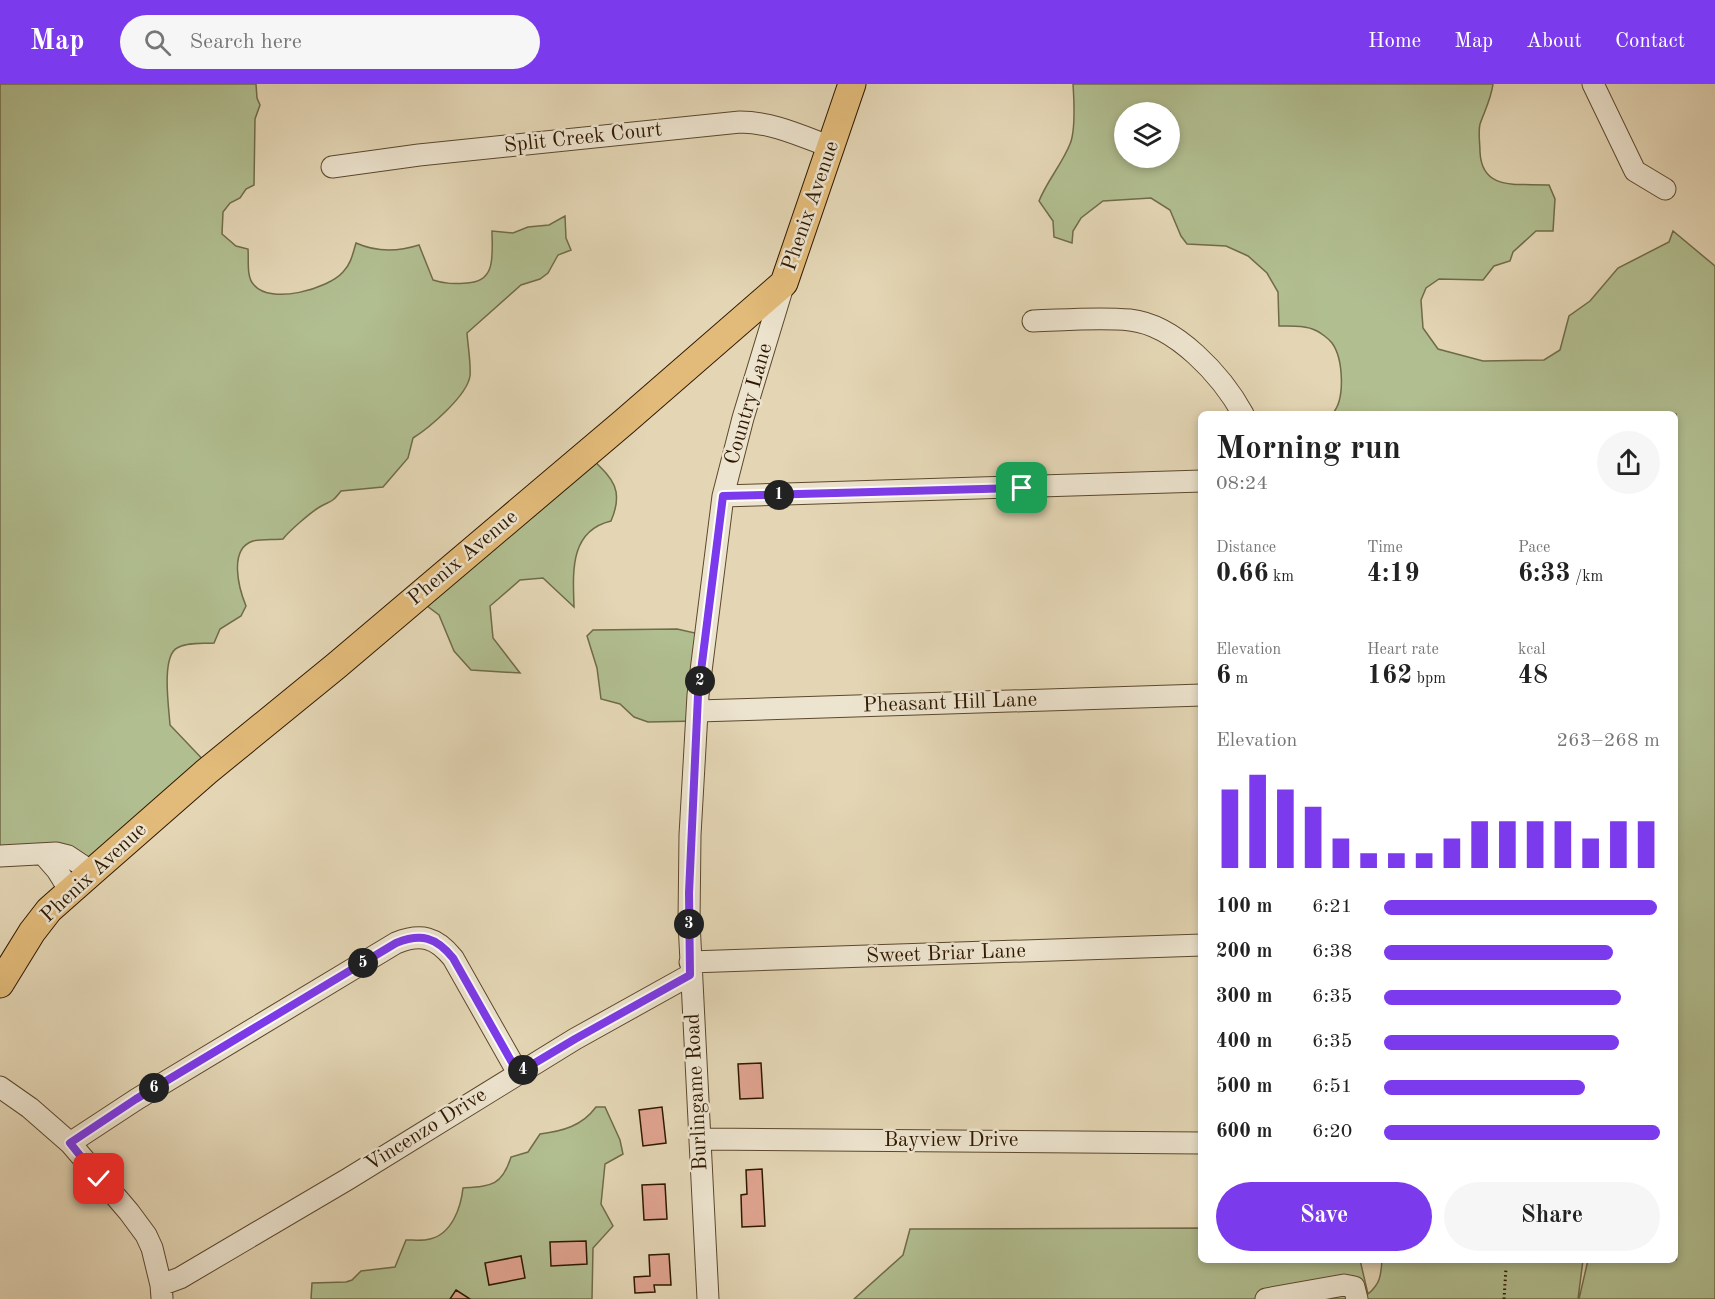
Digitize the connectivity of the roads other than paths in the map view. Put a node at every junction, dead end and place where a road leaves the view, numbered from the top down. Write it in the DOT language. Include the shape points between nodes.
graph roads {
  1 [pos="852,84"];
  2 [pos="1593,84"];
  3 [pos="831,147"];
  4 [pos="332,167"];
  5 [pos="1665,189"];
  6 [pos="784,283"];
  7 [pos="1033,321"];
  8 [pos="1241,411"];
  9 [pos="1198,481"];
  10 [pos="723,496"];
  11 [pos="1198,695"];
  12 [pos="698,711"];
  13 [pos="692,813"];
  14 [pos="43,854"];
  15 [pos="0,856"];
  16 [pos="92,872"];
  17 [pos="70,891"];
  18 [pos="1198,945"];
  19 [pos="690,969"];
  20 [pos="0,984"];
  21 [pos="518,1073"];
  22 [pos="0,1088"];
  23 [pos="700,1139"];
  24 [pos="70,1143"];
  25 [pos="1198,1143"];
  26 [pos="161,1292"];
  27 [pos="708,1299"];
  28 [pos="1266,1299"];
  29 [pos="1357,1299"];
  1 -- 3 [label="main road, Phenix Avenue"];
  2 -- 5 [label="street" via="1635,171"];
  3 -- 4 [label="street, Split Creek Court" via="775,126 740,122"];
  3 -- 6 [label="main road, Phenix Avenue"];
  6 -- 10 [label="street, Country Lane"];
  6 -- 16 [label="main road, Phenix Avenue"];
  7 -- 8 [label="street" via="1132,320 1159,330 1198,356 1232,394"];
  9 -- 10 [label="street"];
  10 -- 12 [label="street, Country Lane"];
  11 -- 12 [label="street, Pheasant Hill Lane"];
  12 -- 13 [label="street, Country Lane"];
  13 -- 19 [label="street, Burlingame Road"];
  14 -- 15 [label="street"];
  14 -- 16 [label="street" via="68,856"];
  14 -- 17 [label="street"];
  16 -- 17 [label="main road, Phenix Avenue"];
  17 -- 20 [label="main road, Phenix Avenue" via="32,932"];
  18 -- 19 [label="street, Sweet Briar Lane"];
  19 -- 21 [label="street, Vincenzo Drive"];
  19 -- 23 [label="street, Burlingame Road"];
  21 -- 24 [label="street" via="453,958 441,944 426,938 410,938 136,1099"];
  21 -- 26 [label="street, Vincenzo Drive"];
  22 -- 24 [label="street"];
  23 -- 25 [label="street, Bayview Drive"];
  23 -- 27 [label="street, Burlingame Road"];
  24 -- 26 [label="street" via="146,1235 157,1261"];
  28 -- 29 [label="street" via="1344,1285 1354,1287"];
}
